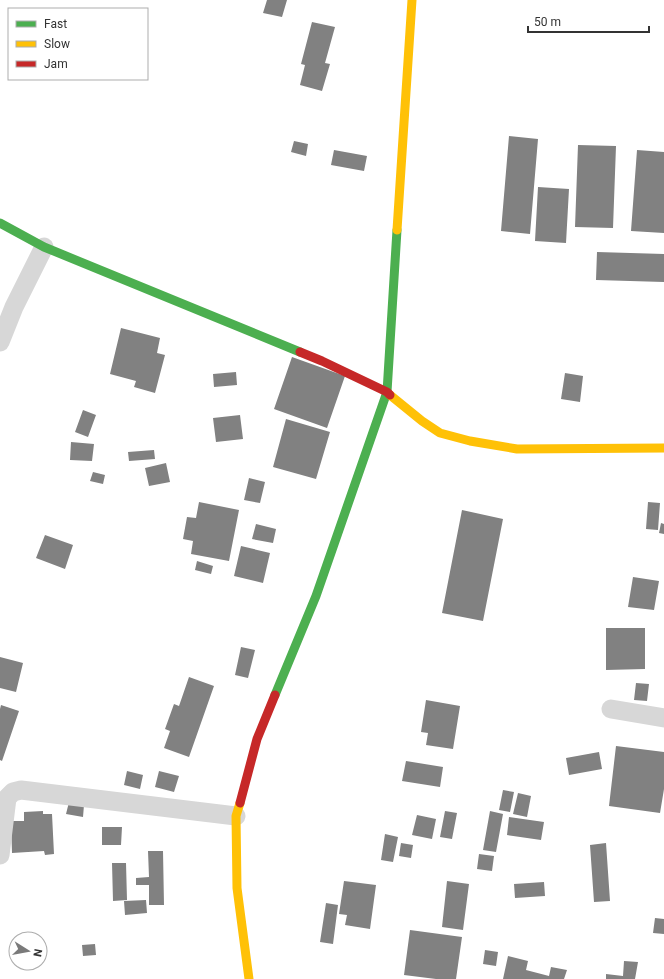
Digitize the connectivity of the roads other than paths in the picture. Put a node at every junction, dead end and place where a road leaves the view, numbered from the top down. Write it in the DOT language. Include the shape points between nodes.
graph roads {
  1 [pos="412,0"];
  2 [pos="0,223"];
  3 [pos="44,247"];
  4 [pos="0,342"];
  5 [pos="387,392"];
  6 [pos="664,448"];
  7 [pos="611,709"];
  8 [pos="664,718"];
  9 [pos="236,816"];
  10 [pos="0,855"];
  11 [pos="249,979"];
  1 -- 5 [label="street"];
  2 -- 3 [label="street"];
  3 -- 4 [label="street" via="14,307"];
  3 -- 5 [label="street" via="322,361"];
  5 -- 6 [label="street" via="440,433 470,441 517,450"];
  5 -- 9 [label="street" via="316,596 257,739"];
  7 -- 8 [label="street"];
  9 -- 10 [label="street" via="22,790 13,792 7,798"];
  9 -- 11 [label="street" via="237,888"];
}
